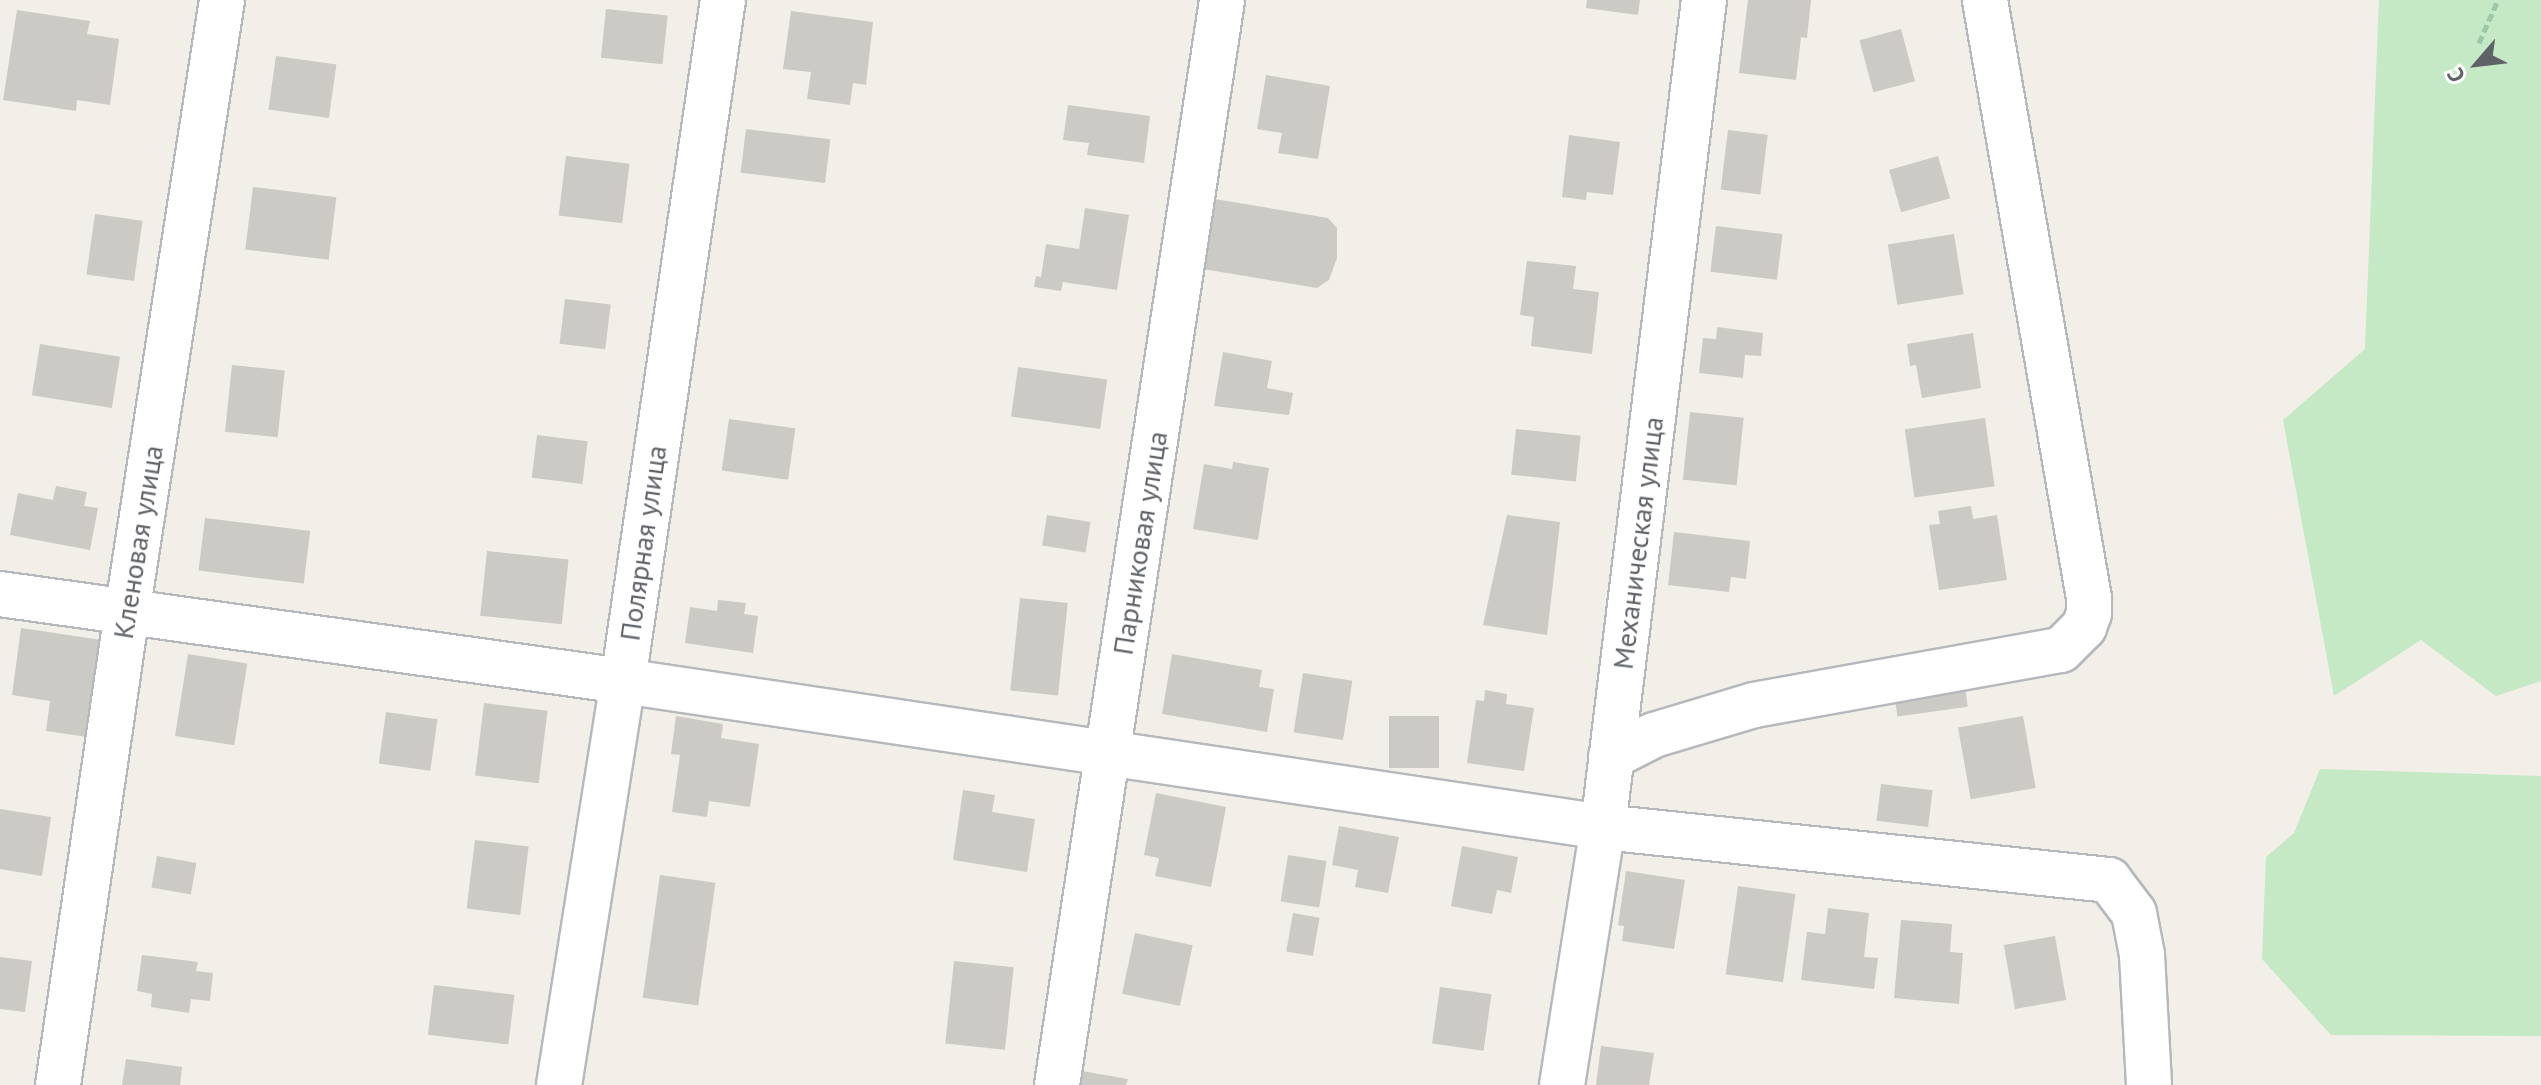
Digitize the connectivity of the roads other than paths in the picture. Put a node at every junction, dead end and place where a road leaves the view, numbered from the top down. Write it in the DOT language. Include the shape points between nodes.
graph roads {
  1 [pos="222,0"];
  2 [pos="723,0"];
  3 [pos="1222,0"];
  4 [pos="1704,0"];
  5 [pos="1985,0"];
  6 [pos="0,594"];
  7 [pos="127,613"];
  8 [pos="623,681"];
  9 [pos="1108,754"];
  10 [pos="1611,757"];
  11 [pos="1603,827"];
  12 [pos="58,1085"];
  13 [pos="559,1085"];
  14 [pos="1057,1085"];
  15 [pos="1562,1085"];
  16 [pos="2149,1085"];
  1 -- 7 [label="street, Кленовая улица"];
  2 -- 8 [label="street, Полярная улица"];
  3 -- 9 [label="street, Парниковая улица"];
  4 -- 10 [label="street, Механическая улица"];
  5 -- 10 [label="street" via="2089,598 2084,627 2061,650 1754,705 1654,735"];
  6 -- 7 [label="street"];
  7 -- 8 [label="street"];
  7 -- 12 [label="street, Кленовая улица"];
  8 -- 9 [label="street"];
  8 -- 13 [label="street, Полярная улица"];
  9 -- 11 [label="street"];
  9 -- 14 [label="street, Парниковая улица"];
  10 -- 11 [label="street, Механическая улица"];
  11 -- 15 [label="street, Механическая улица"];
  11 -- 16 [label="street" via="2109,880 2134,913 2142,955"];
}
